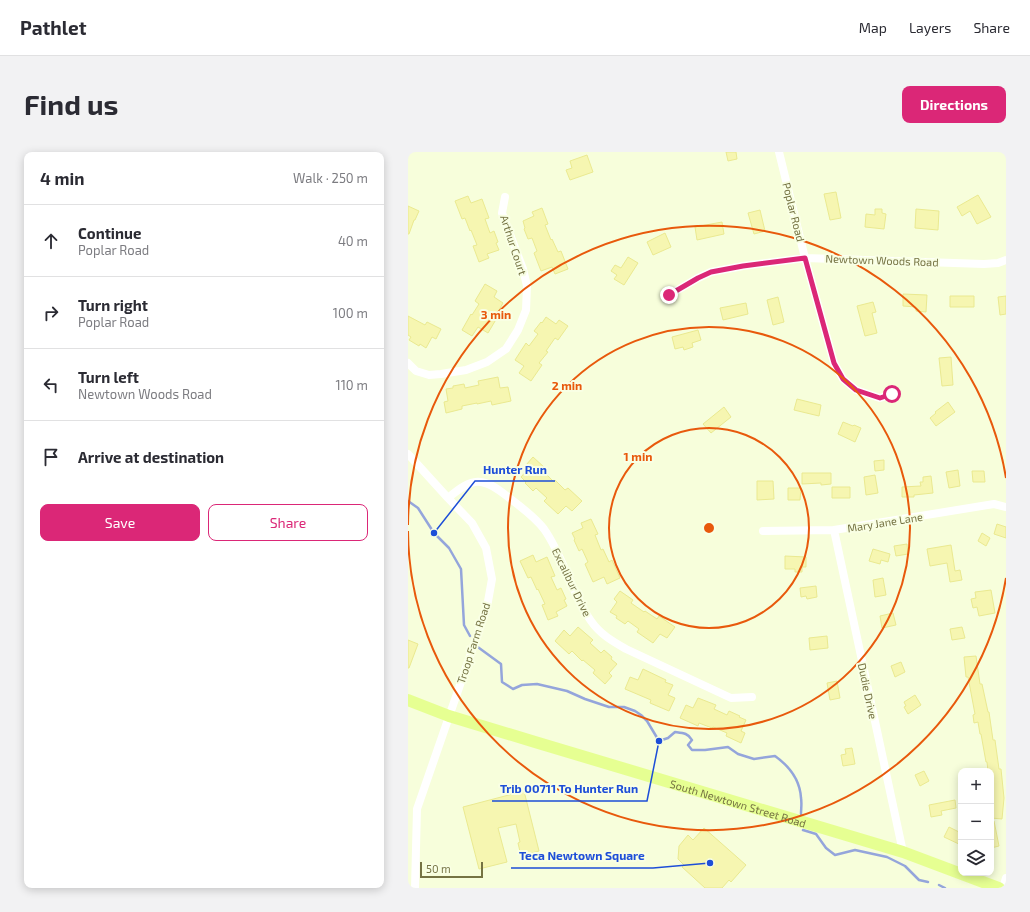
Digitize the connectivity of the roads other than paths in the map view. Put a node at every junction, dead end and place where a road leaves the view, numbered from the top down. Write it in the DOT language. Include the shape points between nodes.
graph roads {
  1 [pos="779,152"];
  2 [pos="505,197"];
  3 [pos="805,258"];
  4 [pos="1006,260"];
  5 [pos="669,295"];
  6 [pos="408,363"];
  7 [pos="892,394"];
  8 [pos="408,454"];
  9 [pos="448,498"];
  10 [pos="1006,507"];
  11 [pos="834,530"];
  12 [pos="763,531"];
  13 [pos="752,697"];
  14 [pos="408,700"];
  15 [pos="449,716"];
  16 [pos="903,852"];
  17 [pos="1006,878"];
  18 [pos="416,888"];
  19 [pos="999,888"];
  20 [pos="1003,888"];
  1 -- 3 [label="street, Poplar Road"];
  2 -- 6 [label="street, Arthur Court" via="502,213 527,286 526,310 518,330 506,349 487,362 466,370 429,375 416,371"];
  3 -- 4 [label="street, Newtown Woods Road" via="984,264"];
  3 -- 5 [label="street, Newtown Woods Road" via="711,272"];
  3 -- 7 [label="street, Poplar Road" via="834,363 843,379 856,390 880,398"];
  8 -- 9 [label="street, Troop Farm Road"];
  9 -- 13 [label="street, Excalibur Drive" via="460,488 478,481 500,490 543,528 583,609 600,632 626,649 731,698"];
  9 -- 15 [label="street, Troop Farm Road" via="472,522 486,548 492,579 487,607"];
  10 -- 11 [label="street, Mary Jane Lane" via="994,504"];
  11 -- 12 [label="street, Mary Jane Lane"];
  11 -- 16 [label="street, Dudie Drive"];
  14 -- 15 [label="main road, South Newtown Street Road"];
  15 -- 16 [label="main road, South Newtown Street Road"];
  15 -- 18 [label="street, Troop Farm Road" via="417,809"];
  16 -- 19 [label="main road, South Newtown Street Road"];
  17 -- 20 [label="street"];
}
